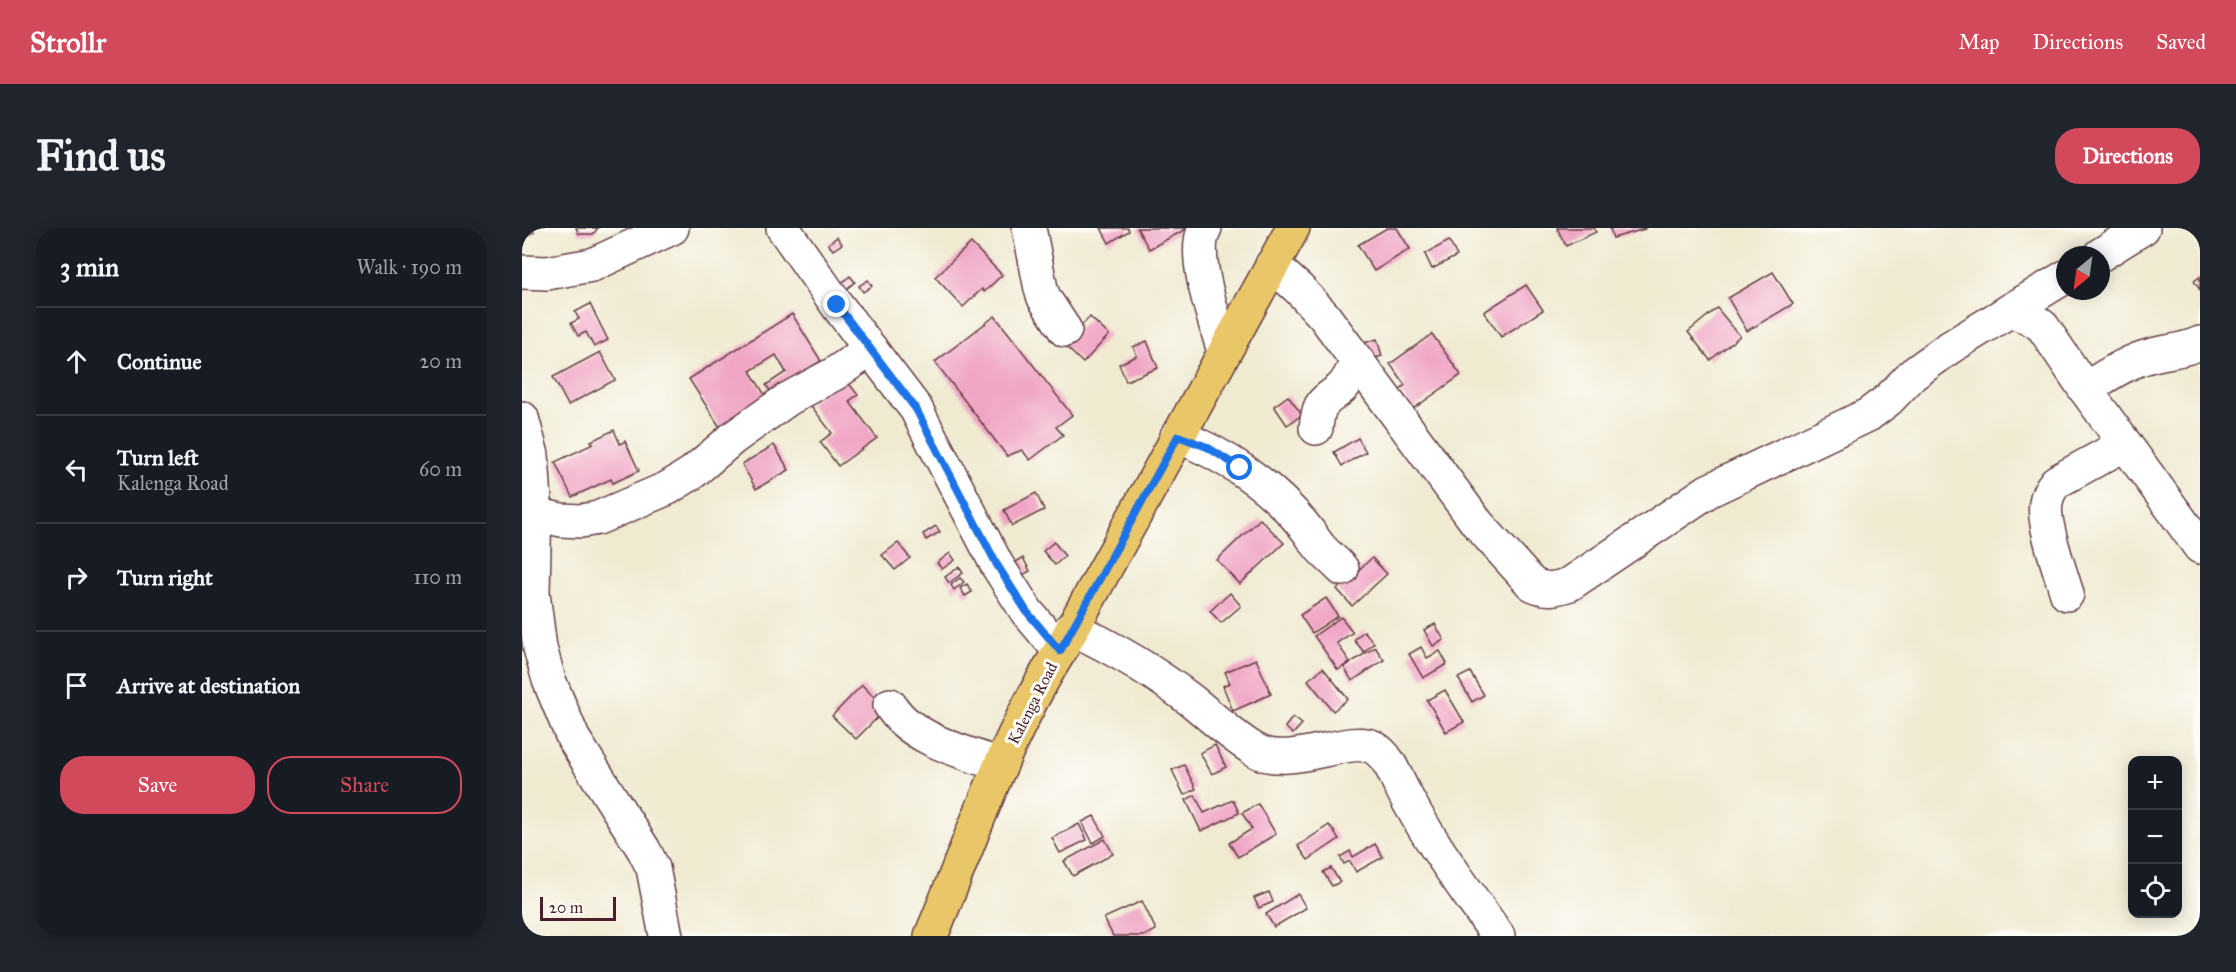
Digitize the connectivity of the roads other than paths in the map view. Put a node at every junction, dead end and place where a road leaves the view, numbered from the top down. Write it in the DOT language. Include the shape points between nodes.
graph roads {
  1 [pos="672,228"];
  2 [pos="783,228"];
  3 [pos="1029,228"];
  4 [pos="1205,228"];
  5 [pos="1293,228"];
  6 [pos="2143,228"];
  7 [pos="2110,249"];
  8 [pos="1272,265"];
  9 [pos="522,272"];
  10 [pos="2056,282"];
  11 [pos="2056,284"];
  12 [pos="2009,311"];
  13 [pos="2043,327"];
  14 [pos="1065,330"];
  15 [pos="2200,343"];
  16 [pos="871,349"];
  17 [pos="1224,352"];
  18 [pos="1357,361"];
  19 [pos="2085,389"];
  20 [pos="522,418"];
  21 [pos="1316,428"];
  22 [pos="1178,436"];
  23 [pos="2126,444"];
  24 [pos="535,514"];
  25 [pos="2200,547"];
  26 [pos="1342,569"];
  27 [pos="2067,594"];
  28 [pos="1066,639"];
  29 [pos="890,705"];
  30 [pos="1001,765"];
  31 [pos="666,936"];
  32 [pos="931,936"];
  33 [pos="1498,936"];
  1 -- 9 [label="street" via="592,265 547,273"];
  2 -- 16 [label="street"];
  3 -- 14 [label="street" via="1041,289"];
  4 -- 17 [label="street" via="1200,262"];
  5 -- 8 [label="main road, Kalenga Road"];
  6 -- 7 [label="street"];
  8 -- 17 [label="main road, Kalenga Road"];
  8 -- 18 [label="street" via="1324,316"];
  10 -- 12 [label="street"];
  11 -- 13 [label="street" via="2042,309"];
  12 -- 13 [label="street"];
  12 -- 18 [label="street" via="1912,375 1868,415 1708,491 1570,584 1554,590 1532,584 1477,523"];
  13 -- 19 [label="street"];
  15 -- 19 [label="street" via="2185,350 2149,356"];
  16 -- 24 [label="street" via="788,399 668,488 598,518 561,520"];
  16 -- 28 [label="street" via="916,409 997,565 1027,612"];
  17 -- 22 [label="main road, Kalenga Road"];
  18 -- 21 [label="street" via="1344,385 1324,400 1318,410"];
  19 -- 23 [label="street"];
  20 -- 24 [label="street" via="532,455"];
  22 -- 26 [label="street" via="1207,447 1264,486"];
  22 -- 28 [label="main road, Kalenga Road"];
  23 -- 25 [label="street"];
  23 -- 27 [label="street" via="2056,482 2049,490 2046,518"];
  24 -- 31 [label="street" via="533,593 540,648 549,680 573,738 645,850 653,868"];
  28 -- 30 [label="main road, Kalenga Road"];
  28 -- 33 [label="street" via="1102,642 1189,699 1257,752 1281,756 1361,744 1372,747 1386,758 1421,826"];
  29 -- 30 [label="street" via="897,716 917,731"];
  30 -- 32 [label="main road, Kalenga Road"];
}
